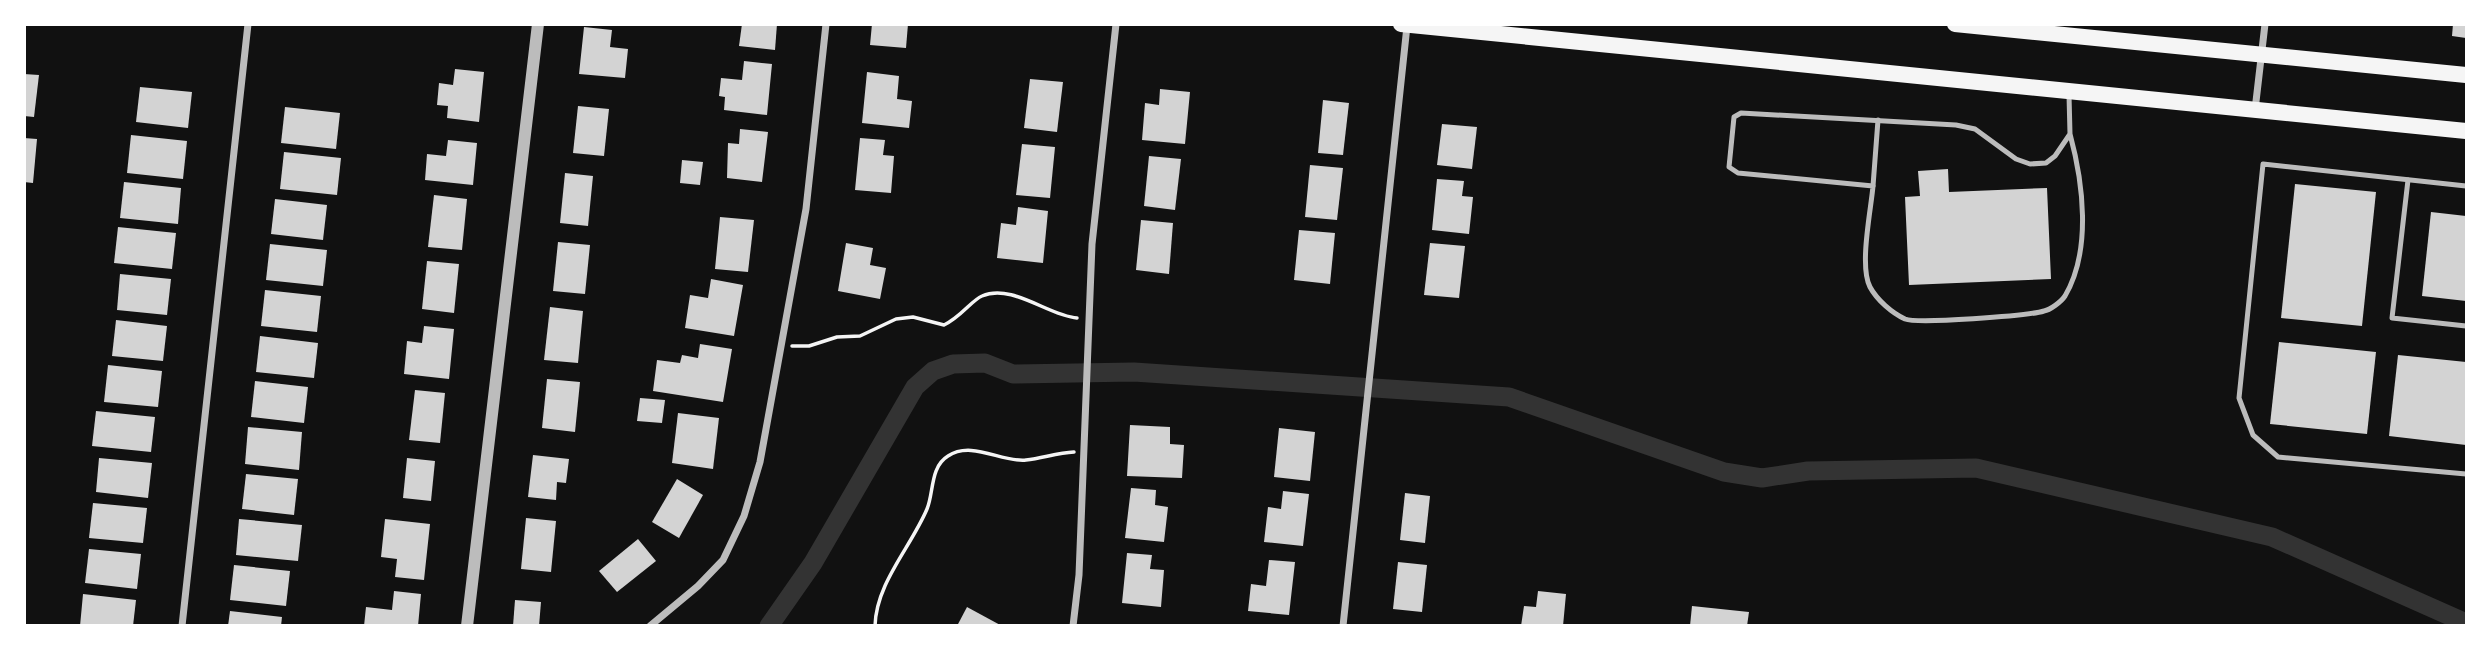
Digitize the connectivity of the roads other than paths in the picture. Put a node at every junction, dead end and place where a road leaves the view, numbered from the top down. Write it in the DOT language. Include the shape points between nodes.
graph roads {
  1 [pos="247,24"];
  2 [pos="538,24"];
  3 [pos="826,24"];
  4 [pos="1116,24"];
  5 [pos="1401,24"];
  6 [pos="1955,24"];
  7 [pos="2265,24"];
  8 [pos="1407,25"];
  9 [pos="2091,31"];
  10 [pos="1548,32"];
  11 [pos="2262,55"];
  12 [pos="2466,75"];
  13 [pos="2070,92"];
  14 [pos="2255,110"];
  15 [pos="1878,120"];
  16 [pos="2466,131"];
  17 [pos="2070,134"];
  18 [pos="2408,180"];
  19 [pos="1873,186"];
  20 [pos="2466,186"];
  21 [pos="2466,326"];
  22 [pos="2466,474"];
  23 [pos="182,625"];
  24 [pos="467,625"];
  25 [pos="650,625"];
  26 [pos="1073,625"];
  27 [pos="1343,625"];
  1 -- 23 [label="street"];
  2 -- 24 [label="street"];
  3 -- 25 [label="street" via="806,209 760,462 744,516 723,560"];
  4 -- 26 [label="street" via="1092,244 1079,575"];
  5 -- 8 [label="main road"];
  6 -- 9 [label="main road"];
  7 -- 11 [label="street"];
  8 -- 10 [label="main road"];
  8 -- 27 [label="street"];
  9 -- 11 [label="main road"];
  10 -- 13 [label="main road"];
  11 -- 12 [label="main road"];
  11 -- 14 [label="street"];
  13 -- 14 [label="main road"];
  13 -- 17 [label="lane"];
  14 -- 16 [label="main road"];
  15 -- 17 [label="lane" via="1975,129 2030,164 2046,163"];
  15 -- 19 [label="lane"];
  15 -- 19 [label="lane" via="1741,113 1734,117 1729,167 1738,173"];
  17 -- 19 [label="lane" via="2082,178 2077,266 2064,298 2046,311 1908,321 1890,310 1870,286 1866,269"];
  18 -- 20 [label="lane"];
  18 -- 21 [label="lane" via="2392,318"];
  18 -- 22 [label="lane" via="2263,164 2239,398 2253,435 2278,457"];
}
